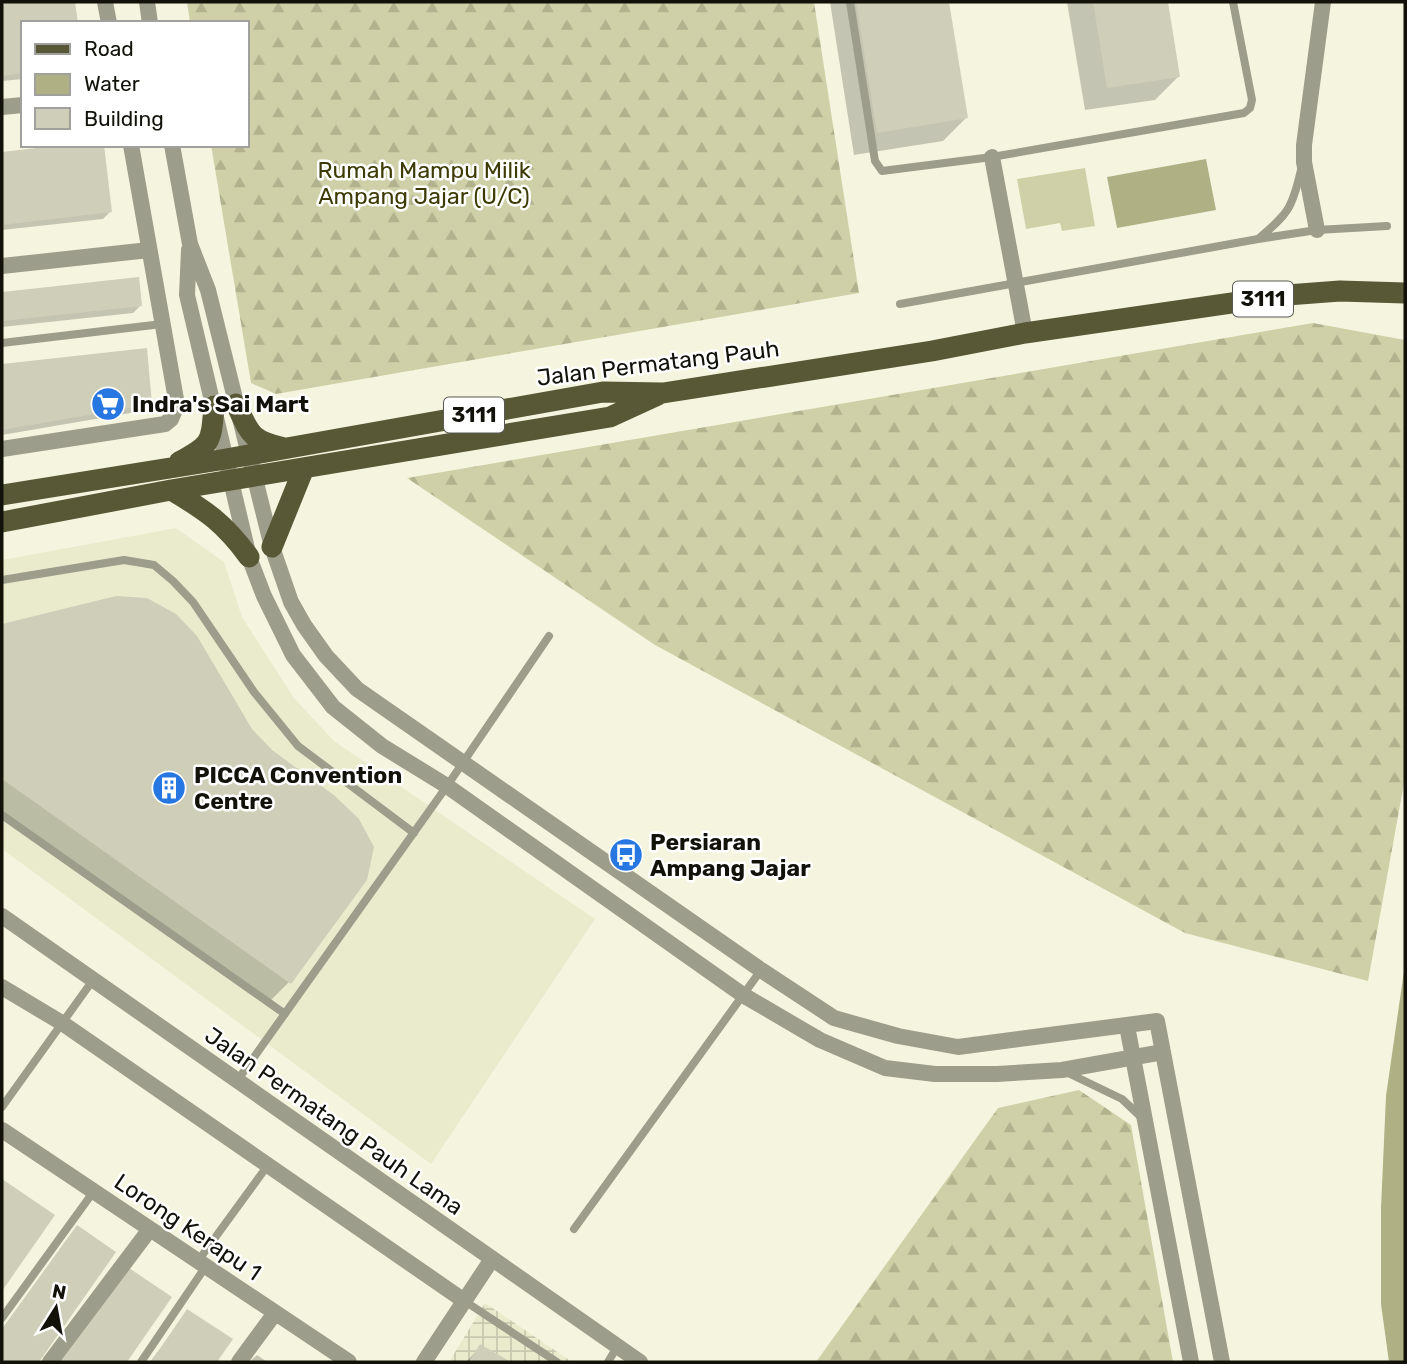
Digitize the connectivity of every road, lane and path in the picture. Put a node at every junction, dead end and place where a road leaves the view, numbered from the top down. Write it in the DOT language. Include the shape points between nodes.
graph roads {
  1 [pos="105,2"];
  2 [pos="146,2"];
  3 [pos="850,2"];
  4 [pos="1233,2"];
  5 [pos="1323,2"];
  6 [pos="109,21"];
  7 [pos="150,21"];
  8 [pos="21,104"];
  9 [pos="2,107"];
  10 [pos="131,147"];
  11 [pos="172,147"];
  12 [pos="992,157"];
  13 [pos="1304,162"];
  14 [pos="1387,226"];
  15 [pos="1317,230"];
  16 [pos="1258,239"];
  17 [pos="190,244"];
  18 [pos="149,250"];
  19 [pos="2,266"];
  20 [pos="1015,282"];
  21 [pos="1405,293"];
  22 [pos="901,304"];
  23 [pos="162,324"];
  24 [pos="1025,333"];
  25 [pos="2,343"];
  26 [pos="663,393"];
  27 [pos="236,404"];
  28 [pos="214,406"];
  29 [pos="286,448"];
  30 [pos="2,449"];
  31 [pos="248,455"];
  32 [pos="304,468"];
  33 [pos="165,469"];
  34 [pos="229,470"];
  35 [pos="254,476"];
  36 [pos="172,490"];
  37 [pos="2,495"];
  38 [pos="2,522"];
  39 [pos="272,547"];
  40 [pos="249,557"];
  41 [pos="2,580"];
  42 [pos="549,636"];
  43 [pos="463,763"];
  44 [pos="447,786"];
  45 [pos="2,815"];
  46 [pos="414,833"];
  47 [pos="2,916"];
  48 [pos="761,970"];
  49 [pos="93,980"];
  50 [pos="2,987"];
  51 [pos="743,995"];
  52 [pos="285,1014"];
  53 [pos="62,1023"];
  54 [pos="1127,1026"];
  55 [pos="1163,1052"];
  56 [pos="1133,1057"];
  57 [pos="1062,1070"];
  58 [pos="237,1081"];
  59 [pos="2,1107"];
  60 [pos="1146,1122"];
  61 [pos="3,1133"];
  62 [pos="268,1165"];
  63 [pos="94,1191"];
  64 [pos="150,1229"];
  65 [pos="574,1230"];
  66 [pos="492,1259"];
  67 [pos="202,1264"];
  68 [pos="463,1300"];
  69 [pos="275,1313"];
  70 [pos="2,1318"];
  71 [pos="617,1347"];
  72 [pos="331,1357"];
  73 [pos="50,1362"];
  74 [pos="141,1362"];
  75 [pos="239,1362"];
  76 [pos="349,1362"];
  77 [pos="424,1362"];
  78 [pos="557,1362"];
  79 [pos="608,1362"];
  80 [pos="640,1362"];
  81 [pos="1191,1362"];
  82 [pos="1222,1362"];
  1 -- 6 [label="street"];
  2 -- 7 [label="street"];
  3 -- 12 [label="lane" via="875,161 882,171"];
  4 -- 12 [label="lane" via="1252,100 1244,113"];
  5 -- 13 [label="street"];
  8 -- 9 [label="street"];
  10 -- 18 [label="street"];
  11 -- 17 [label="street"];
  12 -- 20 [label="street"];
  13 -- 15 [label="street"];
  13 -- 16 [label="lane" via="1286,216"];
  14 -- 15 [label="lane"];
  15 -- 16 [label="lane"];
  16 -- 20 [label="lane"];
  17 -- 27 [label="street" via="208,290"];
  17 -- 28 [label="street" via="187,295"];
  18 -- 19 [label="street"];
  18 -- 23 [label="street"];
  20 -- 22 [label="lane"];
  20 -- 24 [label="street"];
  21 -- 24 [label="main road, Jalan Permatang Pauh / 3111" via="1287,295"];
  23 -- 25 [label="lane"];
  23 -- 30 [label="street" via="177,405 165,425"];
  24 -- 26 [label="main road, Jalan Permatang Pauh / 3111"];
  26 -- 29 [label="main road, Jalan Permatang Pauh / 3111" via="603,392"];
  26 -- 32 [label="main road" via="610,417"];
  27 -- 29 [label="main road" via="250,434"];
  27 -- 31 [label="street"];
  28 -- 33 [label="main road" via="212,436 204,449"];
  28 -- 34 [label="street"];
  29 -- 31 [label="main road, Jalan Permatang Pauh / 3111"];
  31 -- 34 [label="main road, Jalan Permatang Pauh / 3111"];
  31 -- 35 [label="street"];
  32 -- 35 [label="main road"];
  32 -- 39 [label="main road"];
  33 -- 34 [label="main road, Jalan Permatang Pauh / 3111"];
  33 -- 37 [label="main road, Jalan Permatang Pauh / 3111"];
  34 -- 35 [label="main road"];
  34 -- 36 [label="main road"];
  34 -- 40 [label="street"];
  35 -- 39 [label="street"];
  36 -- 38 [label="main road"];
  36 -- 40 [label="main road" via="229,531"];
  39 -- 43 [label="street" via="291,602 326,656 357,689"];
  40 -- 44 [label="street" via="293,655 333,706 382,746"];
  41 -- 46 [label="lane" via="124,560 153,565 192,602 298,746"];
  42 -- 43 [label="lane"];
  43 -- 44 [label="lane"];
  43 -- 48 [label="street"];
  44 -- 46 [label="lane"];
  44 -- 51 [label="street"];
  45 -- 52 [label="lane"];
  46 -- 52 [label="lane"];
  47 -- 49 [label="street, Jalan Permatang Pauh Lama"];
  48 -- 51 [label="lane"];
  48 -- 54 [label="street" via="834,1018 958,1047"];
  49 -- 53 [label="lane"];
  49 -- 58 [label="street, Jalan Permatang Pauh Lama"];
  50 -- 53 [label="street"];
  51 -- 57 [label="street" via="820,1040 885,1068 947,1074"];
  51 -- 65 [label="lane"];
  52 -- 58 [label="lane"];
  53 -- 59 [label="lane"];
  53 -- 62 [label="street"];
  54 -- 55 [label="street" via="1157,1021"];
  54 -- 56 [label="street"];
  55 -- 56 [label="street"];
  55 -- 82 [label="street"];
  56 -- 57 [label="street"];
  56 -- 60 [label="street"];
  57 -- 60 [label="lane" via="1122,1099"];
  58 -- 66 [label="street, Jalan Permatang Pauh Lama"];
  60 -- 81 [label="street"];
  61 -- 63 [label="street, Lorong Kerapu 1"];
  62 -- 67 [label="lane"];
  62 -- 68 [label="street"];
  63 -- 64 [label="street, Lorong Kerapu 1"];
  63 -- 70 [label="lane"];
  64 -- 67 [label="street, Lorong Kerapu 1"];
  64 -- 73 [label="street"];
  66 -- 68 [label="street"];
  66 -- 71 [label="street, Jalan Permatang Pauh Lama"];
  67 -- 69 [label="street, Lorong Kerapu 1"];
  67 -- 74 [label="lane"];
  68 -- 77 [label="street"];
  68 -- 78 [label="lane"];
  69 -- 72 [label="street, Lorong Kerapu 1"];
  69 -- 75 [label="street"];
  71 -- 79 [label="lane"];
  71 -- 80 [label="street, Jalan Permatang Pauh Lama"];
  72 -- 76 [label="street, Lorong Kerapu 1"];
}
